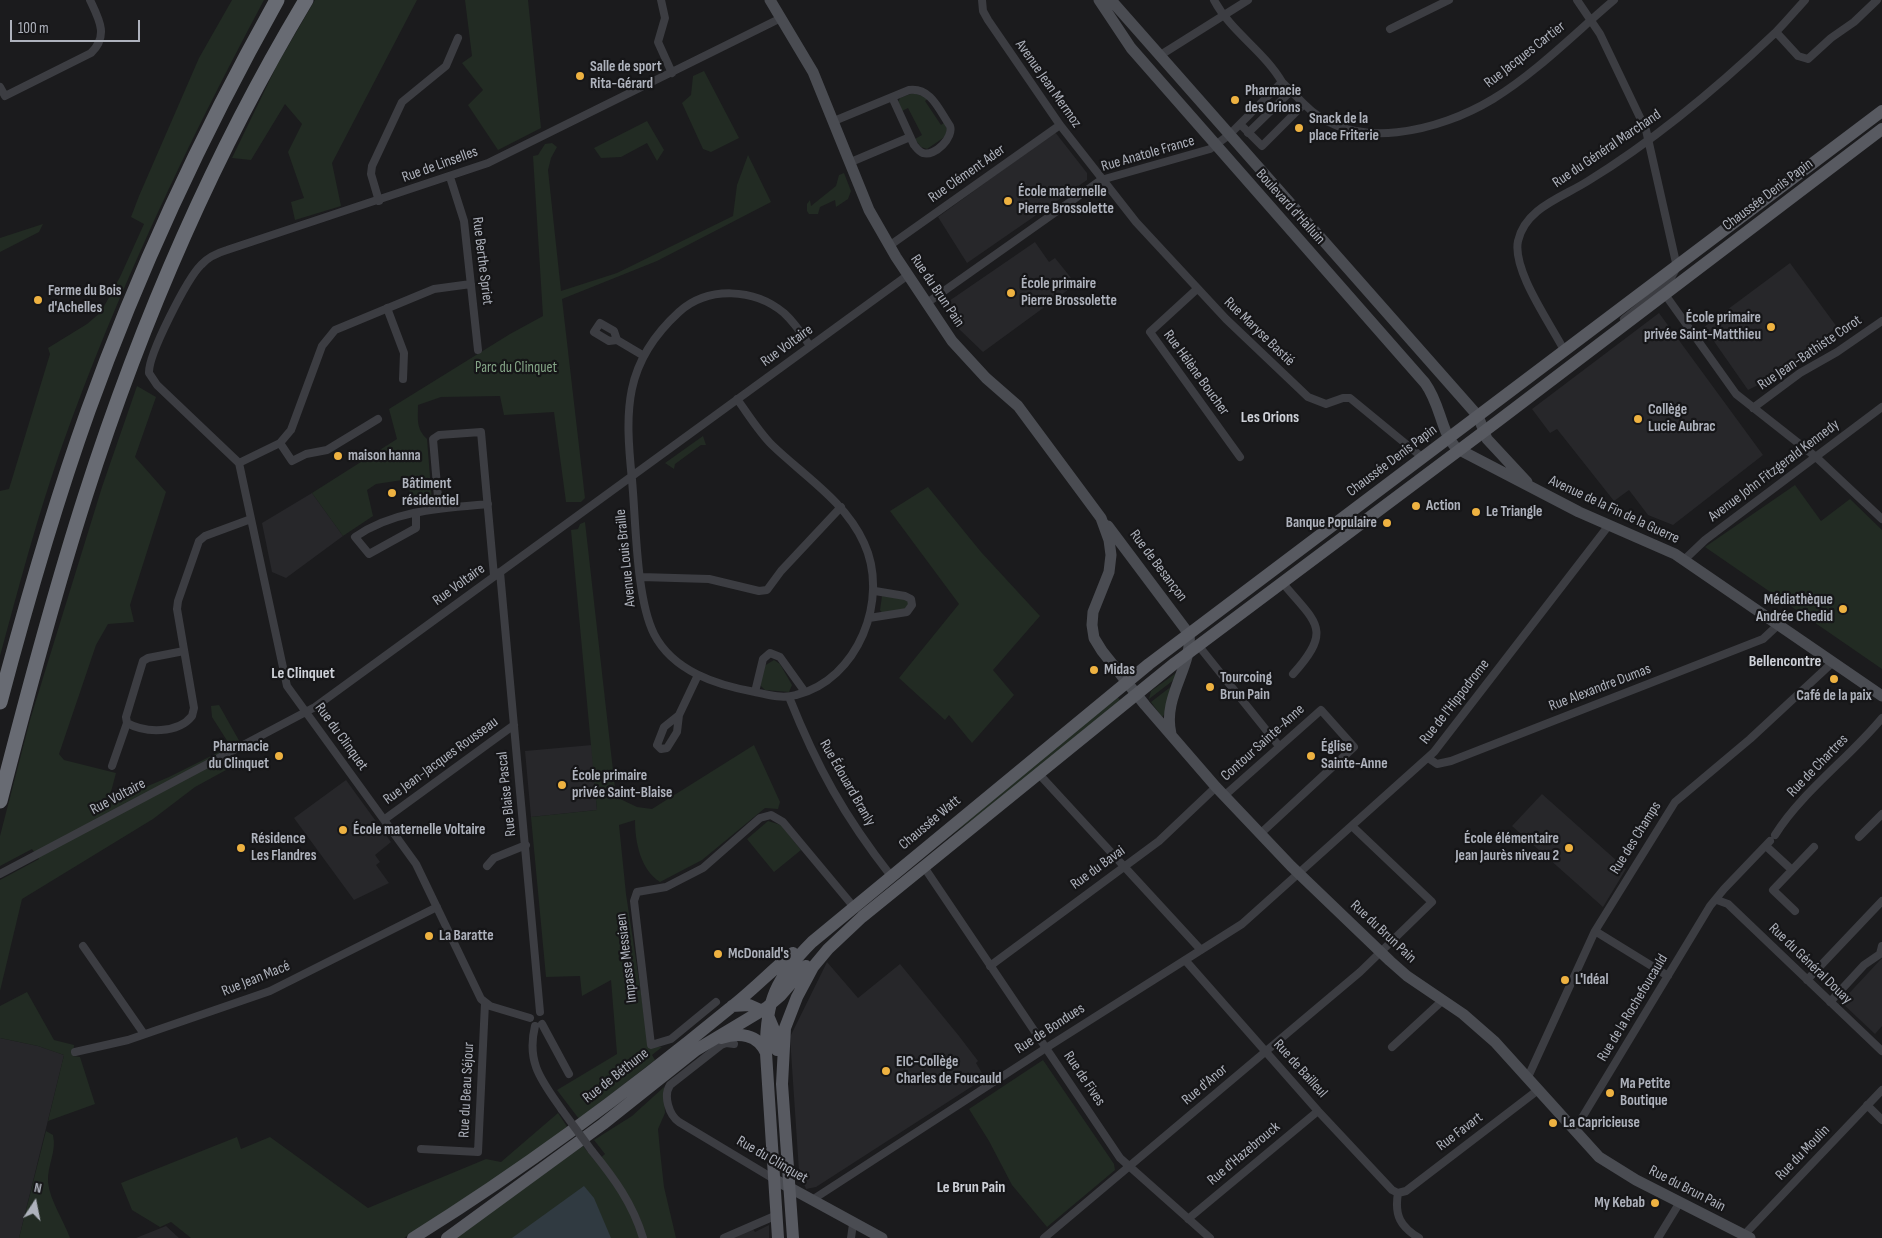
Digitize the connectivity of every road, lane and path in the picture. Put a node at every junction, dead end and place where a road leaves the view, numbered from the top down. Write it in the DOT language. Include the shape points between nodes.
graph roads {
  1 [pos="90,0"];
  2 [pos="277,0"];
  3 [pos="306,0"];
  4 [pos="660,0"];
  5 [pos="770,0"];
  6 [pos="982,0"];
  7 [pos="1099,0"];
  8 [pos="1112,0"];
  9 [pos="1214,0"];
  10 [pos="1248,0"];
  11 [pos="1449,0"];
  12 [pos="1577,0"];
  13 [pos="1614,0"];
  14 [pos="1805,0"];
  15 [pos="1877,0"];
  16 [pos="1222,15"];
  17 [pos="781,18"];
  18 [pos="1591,20"];
  19 [pos="1390,29"];
  20 [pos="1776,32"];
  21 [pos="458,38"];
  22 [pos="1159,56"];
  23 [pos="672,73"];
  24 [pos="1282,82"];
  25 [pos="0,87"];
  26 [pos="1291,91"];
  27 [pos="892,97"];
  28 [pos="1304,104"];
  29 [pos="1882,111"];
  30 [pos="834,121"];
  31 [pos="1240,124"];
  32 [pos="1060,125"];
  33 [pos="1882,129"];
  34 [pos="1248,133"];
  35 [pos="1229,135"];
  36 [pos="910,137"];
  37 [pos="1649,140"];
  38 [pos="1216,145"];
  39 [pos="850,162"];
  40 [pos="450,177"];
  41 [pos="1101,180"];
  42 [pos="379,201"];
  43 [pos="1735,222"];
  44 [pos="889,246"];
  45 [pos="1677,266"];
  46 [pos="908,274"];
  47 [pos="471,284"];
  48 [pos="1196,289"];
  49 [pos="1668,290"];
  50 [pos="927,304"];
  51 [pos="1673,307"];
  52 [pos="388,308"];
  53 [pos="1882,321"];
  54 [pos="1612,333"];
  55 [pos="617,340"];
  56 [pos="810,346"];
  57 [pos="478,350"];
  58 [pos="1564,350"];
  59 [pos="644,356"];
  60 [pos="403,379"];
  61 [pos="737,400"];
  62 [pos="1882,407"];
  63 [pos="1753,408"];
  64 [pos="1478,416"];
  65 [pos="378,419"];
  66 [pos="1483,432"];
  67 [pos="1448,439"];
  68 [pos="280,443"];
  69 [pos="1459,450"];
  70 [pos="1816,456"];
  71 [pos="1240,457"];
  72 [pos="1422,458"];
  73 [pos="239,463"];
  74 [pos="631,476"];
  75 [pos="1531,487"];
  76 [pos="488,504"];
  77 [pos="841,507"];
  78 [pos="439,509"];
  79 [pos="416,513"];
  80 [pos="251,518"];
  81 [pos="1101,518"];
  82 [pos="1882,519"];
  83 [pos="1609,525"];
  84 [pos="1684,560"];
  85 [pos="1134,561"];
  86 [pos="1109,572"];
  87 [pos="497,574"];
  88 [pos="641,577"];
  89 [pos="1282,582"];
  90 [pos="874,591"];
  91 [pos="869,618"];
  92 [pos="1778,625"];
  93 [pos="1189,634"];
  94 [pos="1198,645"];
  95 [pos="184,652"];
  96 [pos="1166,652"];
  97 [pos="1186,654"];
  98 [pos="1833,662"];
  99 [pos="1177,668"];
  100 [pos="1293,674"];
  101 [pos="698,675"];
  102 [pos="1127,682"];
  103 [pos="755,692"];
  104 [pos="805,692"];
  105 [pos="1137,694"];
  106 [pos="789,696"];
  107 [pos="1882,696"];
  108 [pos="0,702"];
  109 [pos="305,713"];
  110 [pos="678,715"];
  111 [pos="1882,718"];
  112 [pos="127,723"];
  113 [pos="514,725"];
  114 [pos="1171,734"];
  115 [pos="1279,746"];
  116 [pos="1428,758"];
  117 [pos="112,766"];
  118 [pos="1038,773"];
  119 [pos="1216,787"];
  120 [pos="1224,796"];
  121 [pos="0,801"];
  122 [pos="1882,814"];
  123 [pos="385,819"];
  124 [pos="1353,827"];
  125 [pos="1260,834"];
  126 [pos="1859,837"];
  127 [pos="1770,841"];
  128 [pos="526,845"];
  129 [pos="1814,847"];
  130 [pos="487,866"];
  131 [pos="1123,866"];
  132 [pos="924,867"];
  133 [pos="1792,870"];
  134 [pos="1,873"];
  135 [pos="1299,874"];
  136 [pos="891,876"];
  137 [pos="1716,900"];
  138 [pos="1882,901"];
  139 [pos="853,906"];
  140 [pos="438,907"];
  141 [pos="1795,911"];
  142 [pos="862,917"];
  143 [pos="829,926"];
  144 [pos="1595,931"];
  145 [pos="84,946"];
  146 [pos="1882,946"];
  147 [pos="1201,950"];
  148 [pos="1382,953"];
  149 [pos="1185,960"];
  150 [pos="990,966"];
  151 [pos="1668,976"];
  152 [pos="1807,980"];
  153 [pos="1443,1000"];
  154 [pos="716,1002"];
  155 [pos="1830,1002"];
  156 [pos="485,1003"];
  157 [pos="732,1006"];
  158 [pos="768,1009"];
  159 [pos="540,1012"];
  160 [pos="530,1018"];
  161 [pos="538,1025"];
  162 [pos="144,1034"];
  163 [pos="734,1044"];
  164 [pos="1392,1047"];
  165 [pos="1046,1048"];
  166 [pos="696,1050"];
  167 [pos="75,1052"];
  168 [pos="1266,1052"];
  169 [pos="1882,1052"];
  170 [pos="766,1053"];
  171 [pos="569,1074"];
  172 [pos="1528,1077"];
  173 [pos="782,1084"];
  174 [pos="1538,1090"];
  175 [pos="1882,1090"];
  176 [pos="1868,1105"];
  177 [pos="1318,1111"];
  178 [pos="1882,1120"];
  179 [pos="1574,1131"];
  180 [pos="422,1149"];
  181 [pos="1129,1167"];
  182 [pos="774,1179"];
  183 [pos="790,1188"];
  184 [pos="1398,1193"];
  185 [pos="812,1200"];
  186 [pos="1680,1202"];
  187 [pos="777,1215"];
  188 [pos="1188,1219"];
  189 [pos="853,1224"];
  190 [pos="1747,1236"];
  191 [pos="413,1238"];
  192 [pos="447,1238"];
  193 [pos="643,1238"];
  194 [pos="724,1238"];
  195 [pos="778,1238"];
  196 [pos="794,1238"];
  197 [pos="851,1238"];
  198 [pos="882,1238"];
  199 [pos="1044,1238"];
  200 [pos="1210,1238"];
  201 [pos="1419,1238"];
  202 [pos="1658,1238"];
  1 -- 25 [label="street" via="102,24 100,41 91,53 4,96"];
  2 -- 108 [label="highway" via="196,155 156,239 117,334 57,504"];
  3 -- 121 [label="highway" via="198,206 126,378 65,561"];
  4 -- 23 [label="street" via="665,13 658,42"];
  5 -- 17 [label="main road, Rue du Brun Pain"];
  6 -- 32 [label="street, Avenue Jean Mermoz" via="984,15"];
  7 -- 38 [label="main road, Boulevard d'Halluin" via="1131,48"];
  8 -- 22 [label="main road, Boulevard d'Halluin"];
  9 -- 16 [label="street, Rue Jacques Cartier"];
  10 -- 16 [label="street"];
  11 -- 19 [label="street"];
  12 -- 18 [label="street"];
  13 -- 18 [label="street, Rue Jacques Cartier"];
  14 -- 20 [label="street, Rue du Général Marchand"];
  15 -- 20 [label="street" via="1808,59 1798,56"];
  16 -- 22 [label="street"];
  16 -- 24 [label="street, Rue Jacques Cartier"];
  17 -- 23 [label="street, Rue de Linselles"];
  17 -- 30 [label="main road, Rue du Brun Pain" via="813,72"];
  18 -- 28 [label="street, Rue Jacques Cartier" via="1507,89 1481,105 1444,120 1394,132 1359,133 1325,120"];
  18 -- 37 [label="street"];
  20 -- 37 [label="street, Rue du Général Marchand"];
  21 -- 42 [label="street" via="446,66 399,106 372,166 371,174"];
  22 -- 35 [label="main road, Boulevard d'Halluin"];
  23 -- 40 [label="street, Rue de Linselles" via="500,158"];
  24 -- 26 [label="street, Rue Jacques Cartier"];
  24 -- 31 [label="street, Rue Anatole France"];
  26 -- 28 [label="street, Rue Jacques Cartier"];
  26 -- 34 [label="street"];
  27 -- 30 [label="street"];
  27 -- 36 [label="street"];
  27 -- 36 [label="street" via="914,89 927,93 952,131 949,139 927,153 919,150"];
  28 -- 34 [label="street" via="1262,146"];
  29 -- 43 [label="main road, Chaussée Denis Papin"];
  30 -- 39 [label="main road, Rue du Brun Pain"];
  31 -- 34 [label="street"];
  31 -- 35 [label="street, Rue Anatole France"];
  32 -- 41 [label="street, Avenue Jean Mermoz"];
  32 -- 44 [label="street, Rue Clément Ader"];
  33 -- 49 [label="main road, Chaussée Denis Papin"];
  35 -- 38 [label="street, Rue Anatole France"];
  35 -- 64 [label="main road, Boulevard d'Halluin"];
  36 -- 39 [label="street"];
  37 -- 45 [label="street"];
  37 -- 58 [label="street, Rue du Général Marchand" via="1533,213 1520,234 1520,267"];
  38 -- 41 [label="street, Rue Anatole France" via="1197,155"];
  38 -- 67 [label="main road, Boulevard d'Halluin" via="1426,383 1436,398"];
  39 -- 44 [label="main road, Rue du Brun Pain" via="869,210"];
  40 -- 42 [label="street, Rue de Linselles"];
  40 -- 47 [label="street, Rue Berthe Spriet" via="464,221"];
  41 -- 48 [label="street, Rue Maryse Bastié"];
  41 -- 50 [label="street, Rue Anatole France"];
  42 -- 73 [label="street, Rue de Linselles" via="227,250 208,258 193,275 149,364 149,373 152,381"];
  43 -- 45 [label="main road, Chaussée Denis Papin"];
  43 -- 49 [label="street, Chaussée Denis Papin" via="1718,241 1682,269"];
  44 -- 46 [label="main road, Rue du Brun Pain"];
  45 -- 54 [label="street, Chaussée Denis Papin" via="1668,283 1626,316"];
  45 -- 58 [label="main road, Chaussée Denis Papin"];
  46 -- 50 [label="main road, Rue du Brun Pain"];
  46 -- 56 [label="street, Rue Voltaire"];
  47 -- 52 [label="street" via="434,290"];
  47 -- 57 [label="street, Rue Berthe Spriet"];
  48 -- 71 [label="street, Rue Hélène Boucher" via="1150,332"];
  48 -- 72 [label="street, Rue Maryse Bastié" via="1308,397 1326,404 1350,398"];
  49 -- 51 [label="street"];
  49 -- 51 [label="street"];
  49 -- 54 [label="main road, Chaussée Denis Papin"];
  50 -- 81 [label="main road, Rue du Brun Pain" via="966,357 1026,416"];
  51 -- 63 [label="street" via="1732,390"];
  52 -- 60 [label="street" via="404,353"];
  52 -- 68 [label="street" via="339,327 327,338 294,426"];
  53 -- 63 [label="street, Rue Jean-Bathiste Corot" via="1800,373"];
  54 -- 66 [label="main road, Chaussée Denis Papin"];
  55 -- 59 [label="street"];
  56 -- 59 [label="street, Avenue Louis Braille" via="794,323 771,304 746,296 719,294 700,298 680,311"];
  56 -- 61 [label="street, Rue Voltaire"];
  58 -- 64 [label="main road, Chaussée Denis Papin"];
  59 -- 74 [label="street, Avenue Louis Braille" via="633,380 627,408"];
  61 -- 74 [label="street, Rue Voltaire"];
  61 -- 77 [label="street, Avenue Louis Braille" via="771,444"];
  62 -- 70 [label="street, Avenue John Fitzgerald Kennedy"];
  63 -- 70 [label="street"];
  64 -- 66 [label="main road, Avenue de la Fin de la Guerre"];
  64 -- 67 [label="main road, Chaussée Denis Papin"];
  65 -- 68 [label="street" via="327,450 292,461"];
  66 -- 69 [label="main road, Chaussée Denis Papin"];
  66 -- 75 [label="main road, Avenue de la Fin de la Guerre"];
  67 -- 69 [label="main road, Avenue de la Fin de la Guerre"];
  67 -- 72 [label="main road, Chaussée Denis Papin"];
  68 -- 73 [label="street"];
  69 -- 75 [label="main road, Avenue de la Fin de la Guerre"];
  69 -- 89 [label="main road, Chaussée Denis Papin"];
  70 -- 82 [label="street"];
  70 -- 84 [label="street, Avenue John Fitzgerald Kennedy" via="1705,540"];
  72 -- 93 [label="main road, Chaussée Denis Papin"];
  73 -- 80 [label="street, Rue du Clinquet"];
  74 -- 87 [label="street, Rue Voltaire"];
  74 -- 88 [label="street, Avenue Louis Braille"];
  75 -- 83 [label="main road, Avenue de la Fin de la Guerre"];
  76 -- 78 [label="street"];
  76 -- 78 [label="street, Rue Blaise Pascal" via="481,432 438,435 432,442"];
  76 -- 87 [label="street, Rue Blaise Pascal"];
  77 -- 88 [label="street" via="781,571 770,588 763,591 718,581"];
  77 -- 90 [label="street, Avenue Louis Braille" via="866,548"];
  78 -- 79 [label="street"];
  79 -- 79 [label="street" via="381,521 355,537 369,554 416,528"];
  80 -- 95 [label="street" via="205,536 197,545 177,604"];
  80 -- 109 [label="street, Rue du Clinquet" via="285,681"];
  81 -- 85 [label="main road, Rue de Besançon"];
  81 -- 86 [label="main road, Rue du Brun Pain" via="1110,547"];
  83 -- 84 [label="main road, Avenue de la Fin de la Guerre" via="1660,546"];
  83 -- 116 [label="street, Rue de l'Hippodrome"];
  84 -- 92 [label="main road, Avenue de la Fin de la Guerre"];
  85 -- 86 [label="main road" via="1122,560"];
  85 -- 93 [label="main road, Rue de Besançon"];
  86 -- 102 [label="main road, Rue du Brun Pain" via="1093,612 1092,632"];
  87 -- 109 [label="street, Rue Voltaire"];
  87 -- 113 [label="street, Rue Blaise Pascal"];
  88 -- 101 [label="street, Avenue Louis Braille" via="647,617 657,639 670,656"];
  89 -- 94 [label="main road, Chaussée Denis Papin"];
  89 -- 100 [label="street" via="1318,631 1304,662"];
  90 -- 91 [label="street, Avenue Louis Braille"];
  90 -- 91 [label="street" via="905,596 912,605 906,612"];
  91 -- 104 [label="street, Avenue Louis Braille" via="845,663"];
  92 -- 98 [label="main road, Avenue de la Fin de la Guerre"];
  92 -- 116 [label="street, Rue Alexandre Dumas" via="1763,639 1451,761 1436,764"];
  93 -- 96 [label="main road, Chaussée Denis Papin"];
  93 -- 97 [label="main road"];
  94 -- 97 [label="main road, Chaussée Denis Papin"];
  94 -- 115 [label="street"];
  95 -- 112 [label="street" via="143,661"];
  95 -- 112 [label="street" via="194,708 191,718 160,730 143,729"];
  96 -- 99 [label="main road"];
  96 -- 102 [label="main road, Chaussée Denis Papin"];
  97 -- 99 [label="main road, Chaussée Denis Papin"];
  98 -- 107 [label="main road, Avenue de la Fin de la Guerre"];
  98 -- 144 [label="street, Rue des Champs" via="1750,739 1675,802"];
  99 -- 105 [label="main road, Chaussée Denis Papin"];
  99 -- 114 [label="main road" via="1169,712"];
  101 -- 103 [label="street, Avenue Louis Braille"];
  101 -- 110 [label="street"];
  102 -- 105 [label="main road, Rue du Brun Pain"];
  102 -- 136 [label="main road, Chaussée Watt"];
  103 -- 104 [label="street" via="763,659 770,653 780,656"];
  103 -- 106 [label="street, Avenue Louis Braille"];
  104 -- 106 [label="street, Avenue Louis Braille"];
  105 -- 114 [label="main road, Rue du Brun Pain"];
  105 -- 118 [label="main road, Chaussée Watt"];
  106 -- 136 [label="street, Rue Édouard Branly" via="832,791"];
  109 -- 123 [label="street, Rue du Clinquet"];
  109 -- 134 [label="street, Rue Voltaire"];
  111 -- 127 [label="street, Rue de Chartres" via="1791,813"];
  112 -- 117 [label="street"];
  113 -- 123 [label="street, Rue Jean-Jacques Rousseau"];
  113 -- 128 [label="street, Rue Blaise Pascal"];
  114 -- 119 [label="main road, Rue du Brun Pain"];
  115 -- 120 [label="street, Contour Sainte-Anne"];
  115 -- 125 [label="street, Contour Sainte-Anne" via="1321,710 1354,747"];
  116 -- 124 [label="street, Rue de l'Hippodrome"];
  118 -- 131 [label="street"];
  118 -- 132 [label="main road, Chaussée Watt"];
  119 -- 120 [label="main road, Rue du Brun Pain"];
  119 -- 131 [label="street, Rue du Bavai" via="1159,841"];
  120 -- 125 [label="main road, Rue du Brun Pain"];
  122 -- 126 [label="street"];
  123 -- 140 [label="street, Rue du Clinquet" via="416,864"];
  124 -- 135 [label="street, Rue de l'Hippodrome"];
  124 -- 148 [label="street, Rue d'Anor" via="1432,902"];
  125 -- 135 [label="main road, Rue du Brun Pain"];
  127 -- 133 [label="street"];
  127 -- 137 [label="street, Rue de Chartres"];
  128 -- 130 [label="street" via="494,858"];
  128 -- 159 [label="street, Rue Blaise Pascal"];
  129 -- 133 [label="street"];
  131 -- 147 [label="street"];
  131 -- 150 [label="street, Rue du Bavai"];
  132 -- 142 [label="main road, Chaussée Watt"];
  132 -- 150 [label="street, Rue de Fives"];
  133 -- 141 [label="street" via="1772,890"];
  135 -- 147 [label="street, Rue de Bondues" via="1238,928"];
  135 -- 148 [label="main road, Rue du Brun Pain"];
  136 -- 139 [label="main road, Chaussée Watt"];
  137 -- 151 [label="street, Rue de la Rochefoucauld"];
  137 -- 152 [label="street, Rue du Général Douay" via="1728,904"];
  138 -- 152 [label="street"];
  139 -- 143 [label="main road, Chaussée Watt"];
  139 -- 154 [label="street, Impasse Messiaen" via="783,822 771,815 760,818 704,868 666,887 637,892 634,901 651,1045 671,1039"];
  140 -- 156 [label="street, Rue du Clinquet"];
  140 -- 162 [label="street, Rue Jean Macé" via="270,991"];
  142 -- 158 [label="main road, Chaussée Watt" via="823,945"];
  142 -- 173 [label="main road, Chaussée Watt" via="820,957 801,988 784,1035"];
  143 -- 157 [label="main road, Rue de Béthune"];
  143 -- 158 [label="main road, Chaussée Watt" via="784,972"];
  144 -- 151 [label="street"];
  144 -- 172 [label="street, Rue des Champs"];
  145 -- 162 [label="street"];
  146 -- 155 [label="street" via="1880,954 1864,965"];
  147 -- 149 [label="street, Rue de Bondues"];
  148 -- 153 [label="main road, Rue du Brun Pain" via="1407,976"];
  148 -- 168 [label="street, Rue d'Anor"];
  149 -- 165 [label="street, Rue de Bondues"];
  149 -- 168 [label="street, Rue de Bailleul"];
  150 -- 165 [label="street, Rue de Fives"];
  151 -- 179 [label="street, Rue de la Rochefoucauld"];
  152 -- 155 [label="street, Rue du Général Douay"];
  153 -- 164 [label="street"];
  153 -- 172 [label="main road, Rue du Brun Pain" via="1484,1032"];
  155 -- 169 [label="street, Rue du Général Douay"];
  156 -- 160 [label="street"];
  156 -- 180 [label="street, Rue du Beau Séjour" via="478,1152"];
  157 -- 158 [label="main road" via="750,1004"];
  157 -- 191 [label="main road, Rue de Béthune" via="586,1120"];
  158 -- 166 [label="main road, Rue de Béthune"];
  158 -- 170 [label="main road, Chaussée Watt"];
  158 -- 173 [label="main road, Chaussée Watt" via="776,1038"];
  159 -- 160 [label="street" via="534,1012"];
  159 -- 161 [label="street" via="544,1018"];
  160 -- 161 [label="street" via="531,1024"];
  161 -- 171 [label="street"];
  161 -- 193 [label="street, bridge" via="532,1043 536,1068 562,1110 626,1197"];
  162 -- 167 [label="street, Rue Jean Macé"];
  163 -- 182 [label="street, Rue du Clinquet" via="721,1045 670,1085 667,1091 670,1111 676,1121"];
  165 -- 181 [label="street, Rue de Fives"];
  165 -- 185 [label="street, Rue de Bondues"];
  166 -- 170 [label="main road, Rue de Béthune" via="728,1036 742,1035 755,1039"];
  166 -- 192 [label="main road, Rue de Béthune" via="595,1130"];
  168 -- 177 [label="street, Rue de Bailleul"];
  168 -- 181 [label="street, Rue d'Anor"];
  170 -- 182 [label="main road, Chaussée Watt"];
  172 -- 174 [label="main road, Rue du Brun Pain"];
  173 -- 183 [label="main road, Chaussée Watt"];
  174 -- 179 [label="main road, Rue du Brun Pain"];
  174 -- 184 [label="street, Rue Favart" via="1406,1191"];
  175 -- 176 [label="street, Rue du Moulin"];
  176 -- 178 [label="street"];
  176 -- 190 [label="street, Rue du Moulin"];
  177 -- 184 [label="street, Rue de Bailleul"];
  177 -- 188 [label="street, Rue d'Hazebrouck"];
  179 -- 186 [label="main road, Rue du Brun Pain" via="1604,1160"];
  181 -- 188 [label="street, Rue de Fives"];
  181 -- 199 [label="street, Rue d'Anor"];
  182 -- 183 [label="main road, Rue du Clinquet"];
  182 -- 187 [label="main road, Chaussée Watt"];
  183 -- 185 [label="main road, Rue du Clinquet"];
  183 -- 196 [label="main road, Chaussée Watt"];
  184 -- 201 [label="street" via="1398,1219 1404,1228"];
  185 -- 189 [label="main road, Rue du Clinquet"];
  186 -- 190 [label="main road, Rue du Brun Pain"];
  186 -- 202 [label="street"];
  187 -- 194 [label="street"];
  187 -- 195 [label="main road, Chaussée Watt"];
  188 -- 200 [label="street, Rue de Fives"];
  189 -- 197 [label="street"];
  189 -- 198 [label="main road, Rue du Clinquet"];
}
